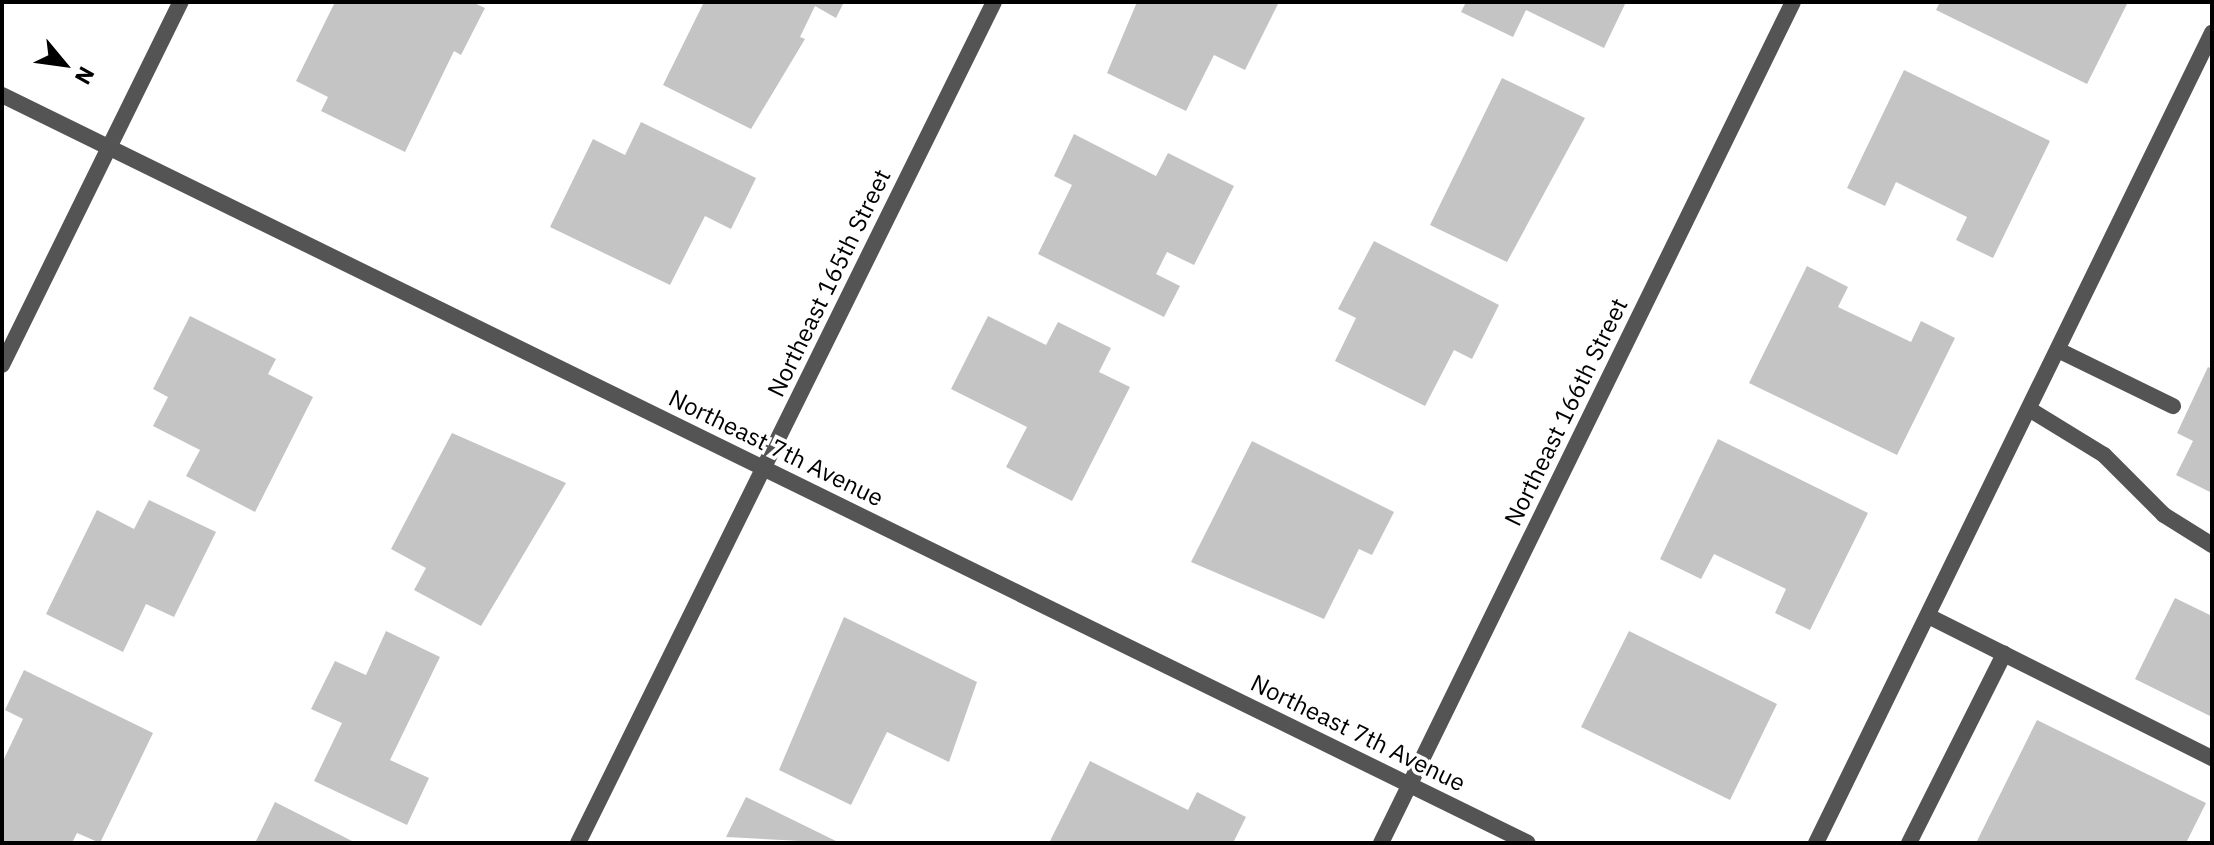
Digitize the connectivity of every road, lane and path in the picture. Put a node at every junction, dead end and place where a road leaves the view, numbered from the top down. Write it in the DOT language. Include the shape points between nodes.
graph roads {
  1 [pos="181,2"];
  2 [pos="994,2"];
  3 [pos="1793,2"];
  4 [pos="2212,33"];
  5 [pos="2,95"];
  6 [pos="108,149"];
  7 [pos="2058,350"];
  8 [pos="2,365"];
  9 [pos="2173,406"];
  10 [pos="2029,409"];
  11 [pos="765,469"];
  12 [pos="2212,545"];
  13 [pos="1928,616"];
  14 [pos="2004,654"];
  15 [pos="2212,758"];
  16 [pos="1410,785"];
  17 [pos="578,843"];
  18 [pos="1381,843"];
  19 [pos="1528,843"];
  20 [pos="1816,843"];
  21 [pos="1909,843"];
  1 -- 6 [label="street"];
  2 -- 11 [label="street, Northeast 165th Street"];
  3 -- 16 [label="street, Northeast 166th Street"];
  4 -- 7 [label="street"];
  5 -- 6 [label="street, Northeast 7th Avenue"];
  6 -- 8 [label="street"];
  6 -- 11 [label="street, Northeast 7th Avenue"];
  7 -- 9 [label="street"];
  7 -- 10 [label="street"];
  10 -- 12 [label="street" via="2104,455 2164,515"];
  10 -- 13 [label="street"];
  11 -- 16 [label="street, Northeast 7th Avenue"];
  11 -- 17 [label="street, Northeast 165th Street"];
  13 -- 14 [label="street"];
  13 -- 20 [label="street"];
  14 -- 15 [label="street"];
  14 -- 21 [label="street"];
  16 -- 18 [label="street, Northeast 166th Street"];
  16 -- 19 [label="street, Northeast 7th Avenue"];
}
